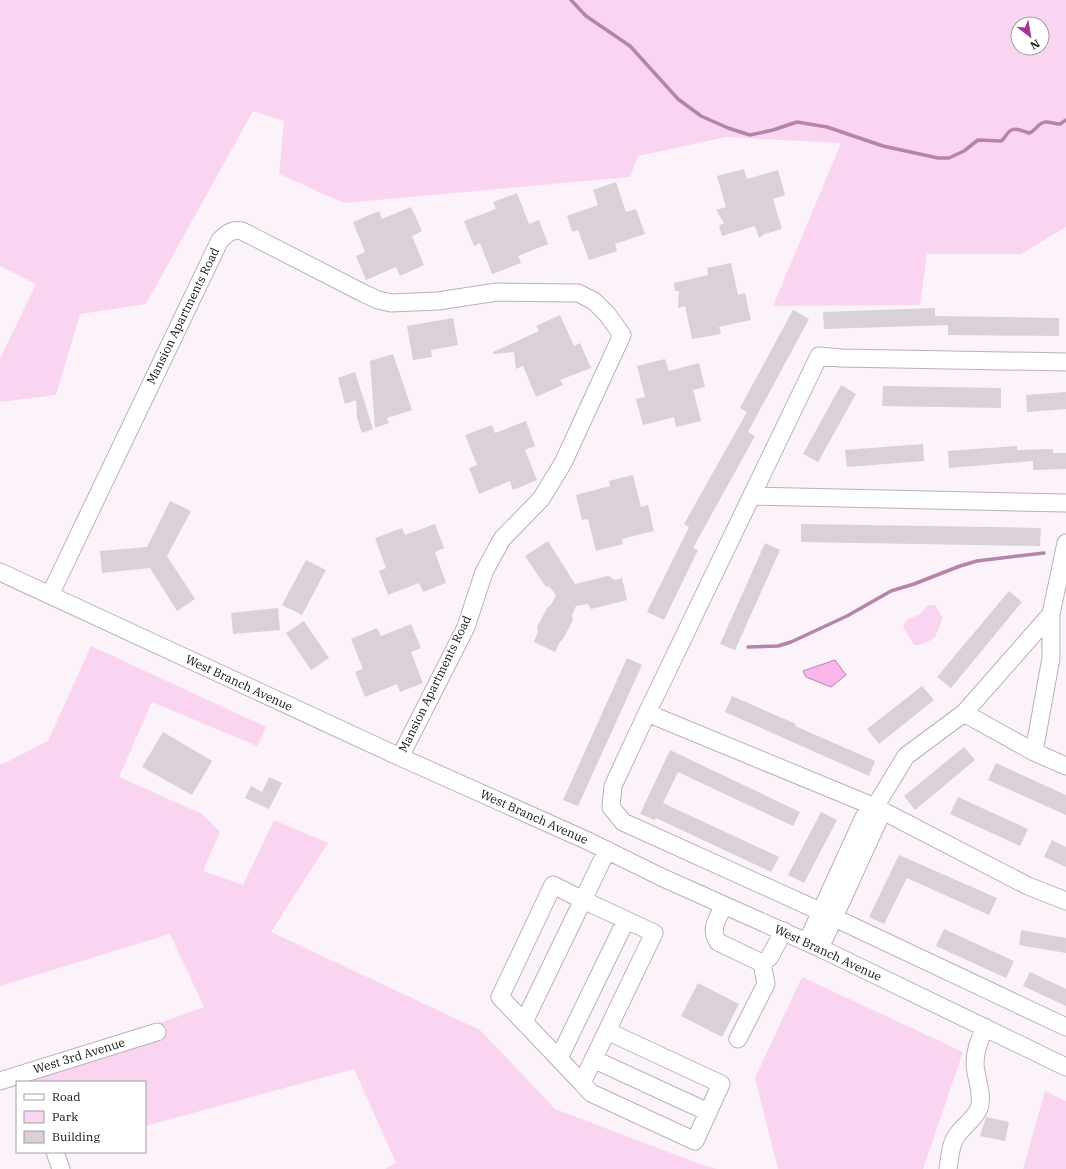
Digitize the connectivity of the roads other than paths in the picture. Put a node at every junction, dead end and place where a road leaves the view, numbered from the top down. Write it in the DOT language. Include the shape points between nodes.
graph roads {
  1 [pos="1066,362"];
  2 [pos="752,496"];
  3 [pos="1066,503"];
  4 [pos="1066,544"];
  5 [pos="0,572"];
  6 [pos="50,595"];
  7 [pos="1051,614"];
  8 [pos="647,713"];
  9 [pos="964,713"];
  10 [pos="1034,752"];
  11 [pos="400,757"];
  12 [pos="1066,766"];
  13 [pos="874,807"];
  14 [pos="607,850"];
  15 [pos="583,900"];
  16 [pos="1066,901"];
  17 [pos="724,905"];
  18 [pos="827,915"];
  19 [pos="626,920"];
  20 [pos="784,931"];
  21 [pos="813,945"];
  22 [pos="762,963"];
  23 [pos="524,1022"];
  24 [pos="984,1027"];
  25 [pos="1066,1027"];
  26 [pos="607,1031"];
  27 [pos="158,1032"];
  28 [pos="738,1039"];
  29 [pos="559,1058"];
  30 [pos="593,1059"];
  31 [pos="1066,1067"];
  32 [pos="32,1077"];
  33 [pos="0,1081"];
  34 [pos="582,1083"];
  35 [pos="708,1112"];
  36 [pos="56,1153"];
  37 [pos="61,1169"];
  38 [pos="948,1169"];
  1 -- 2 [label="street" via="820,356"];
  2 -- 3 [label="street"];
  2 -- 8 [label="street"];
  4 -- 7 [label="street"];
  5 -- 6 [label="street, West Branch Avenue"];
  6 -- 11 [label="street, West Branch Avenue"];
  6 -- 11 [label="street, Mansion Apartments Road" via="220,240 229,232 242,232 363,293 391,303 438,301 497,292 578,293 594,301 622,335 563,463 541,499 502,539 484,572 466,628"];
  7 -- 9 [label="street"];
  7 -- 10 [label="street" via="1051,658"];
  8 -- 13 [label="street"];
  8 -- 18 [label="street" via="613,786 611,808 623,822"];
  9 -- 10 [label="street"];
  9 -- 13 [label="street" via="906,756"];
  10 -- 12 [label="street"];
  11 -- 14 [label="street, West Branch Avenue"];
  13 -- 16 [label="street" via="1028,886"];
  13 -- 18 [label="street" via="878,821"];
  14 -- 15 [label="street"];
  14 -- 17 [label="street, West Branch Avenue"];
  15 -- 19 [label="street"];
  15 -- 23 [label="street"];
  15 -- 23 [label="street" via="553,886 500,997"];
  17 -- 20 [label="street, West Branch Avenue"];
  17 -- 22 [label="street" via="713,927 718,942"];
  18 -- 21 [label="street"];
  18 -- 25 [label="street"];
  19 -- 26 [label="street" via="654,933"];
  19 -- 29 [label="street"];
  20 -- 21 [label="street, West Branch Avenue"];
  20 -- 22 [label="street" via="769,958"];
  21 -- 24 [label="street, West Branch Avenue"];
  22 -- 28 [label="street" via="766,984"];
  23 -- 29 [label="street"];
  24 -- 31 [label="street, West Branch Avenue"];
  24 -- 38 [label="street" via="976,1053 979,1109 957,1134 952,1145"];
  26 -- 30 [label="street"];
  26 -- 35 [label="street" via="721,1084"];
  27 -- 32 [label="street, West 3rd Avenue"];
  29 -- 34 [label="street"];
  30 -- 34 [label="street"];
  30 -- 35 [label="street"];
  32 -- 33 [label="street, West 3rd Avenue"];
  34 -- 35 [label="street" via="591,1093 695,1141"];
  36 -- 37 [label="street"];
}
